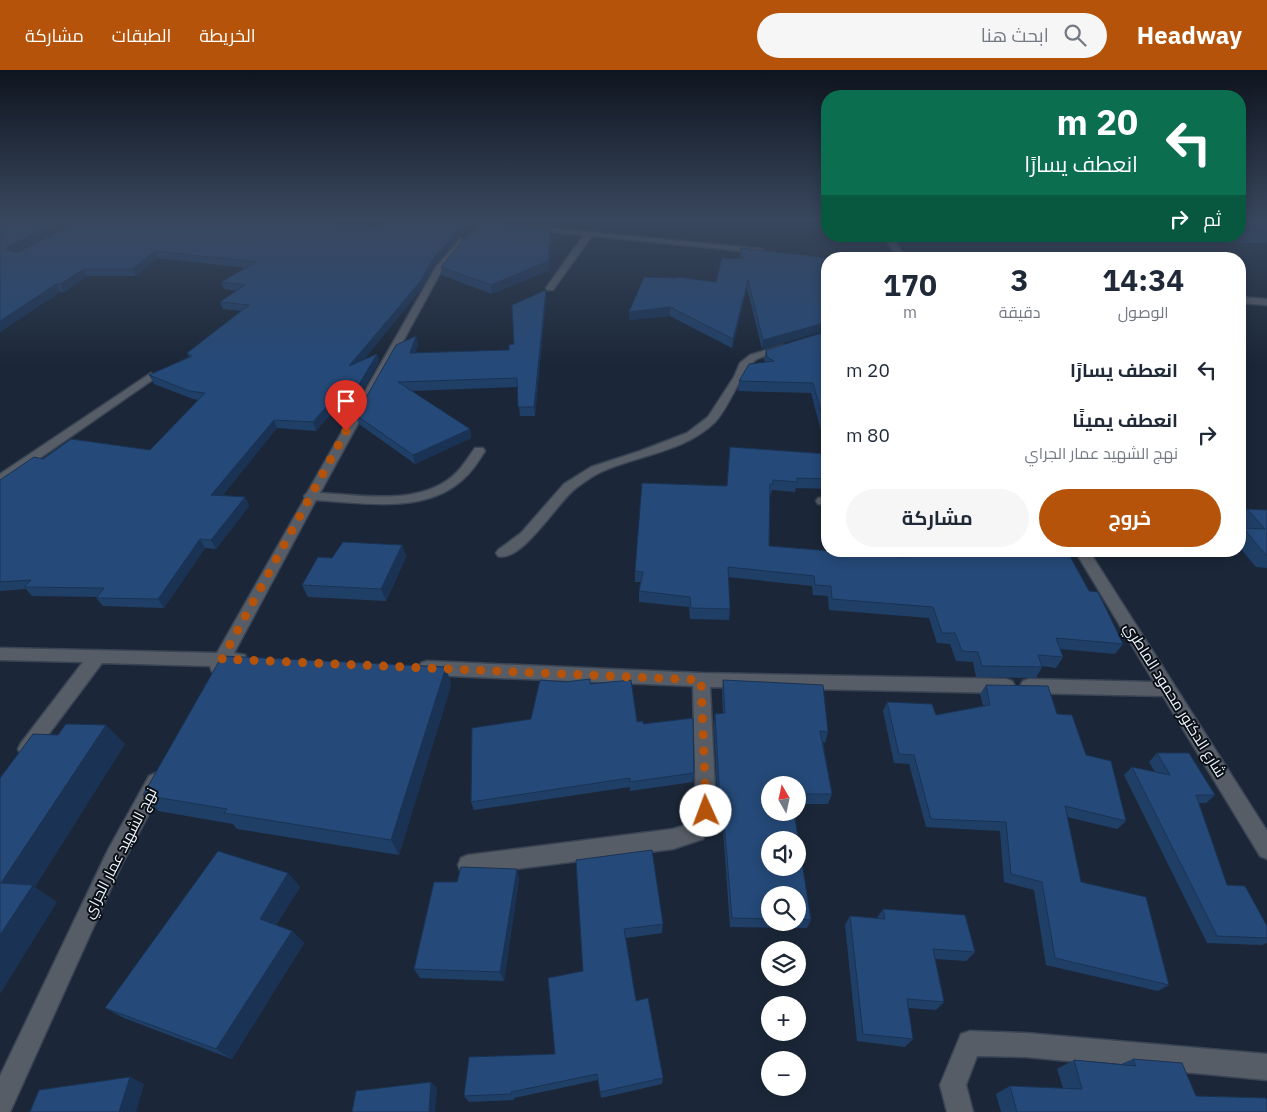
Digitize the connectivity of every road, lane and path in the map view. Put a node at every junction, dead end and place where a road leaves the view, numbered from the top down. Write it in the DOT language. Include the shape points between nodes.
graph roads {
  1 [pos="440,268"];
  2 [pos="565,268"];
  3 [pos="550,288"];
  4 [pos="1246,300"];
  5 [pos="1267,302"];
  6 [pos="796,344"];
  7 [pos="151,376"];
  8 [pos="479,451"];
  9 [pos="0,480"];
  10 [pos="310,496"];
  11 [pos="504,553"];
  12 [pos="1086,557"];
  13 [pos="0,654"];
  14 [pos="97,657"];
  15 [pos="222,659"];
  16 [pos="251,660"];
  17 [pos="414,668"];
  18 [pos="701,680"];
  19 [pos="208,685"];
  20 [pos="1168,689"];
  21 [pos="17,762"];
  22 [pos="162,771"];
  23 [pos="1267,849"];
  24 [pos="468,865"];
  25 [pos="1267,1067"];
  26 [pos="0,1104"];
  27 [pos="960,1112"];
  1 -- 10 [label="street"];
  2 -- 3 [label="street"];
  4 -- 5 [label="street"];
  6 -- 11 [label="street" via="754,357 744,365 712,419 691,435 595,470 569,487 526,536"];
  7 -- 9 [label="street"];
  8 -- 10 [label="street" via="468,468 449,485 423,496 393,499"];
  10 -- 15 [label="street"];
  12 -- 20 [label="street, شارع الدكتور محمود الماطري"];
  13 -- 14 [label="street"];
  14 -- 15 [label="street"];
  14 -- 21 [label="street"];
  15 -- 16 [label="street"];
  15 -- 19 [label="street"];
  17 -- 18 [label="street"];
  18 -- 20 [label="street"];
  18 -- 24 [label="street" via="706,811 696,832 673,839"];
  20 -- 23 [label="street, شارع الدكتور محمود الماطري"];
  22 -- 26 [label="street, نهج الشهيد عمار الجراي" via="115,858"];
  25 -- 27 [label="street" via="1026,1045 970,1043 952,1085"];
}
